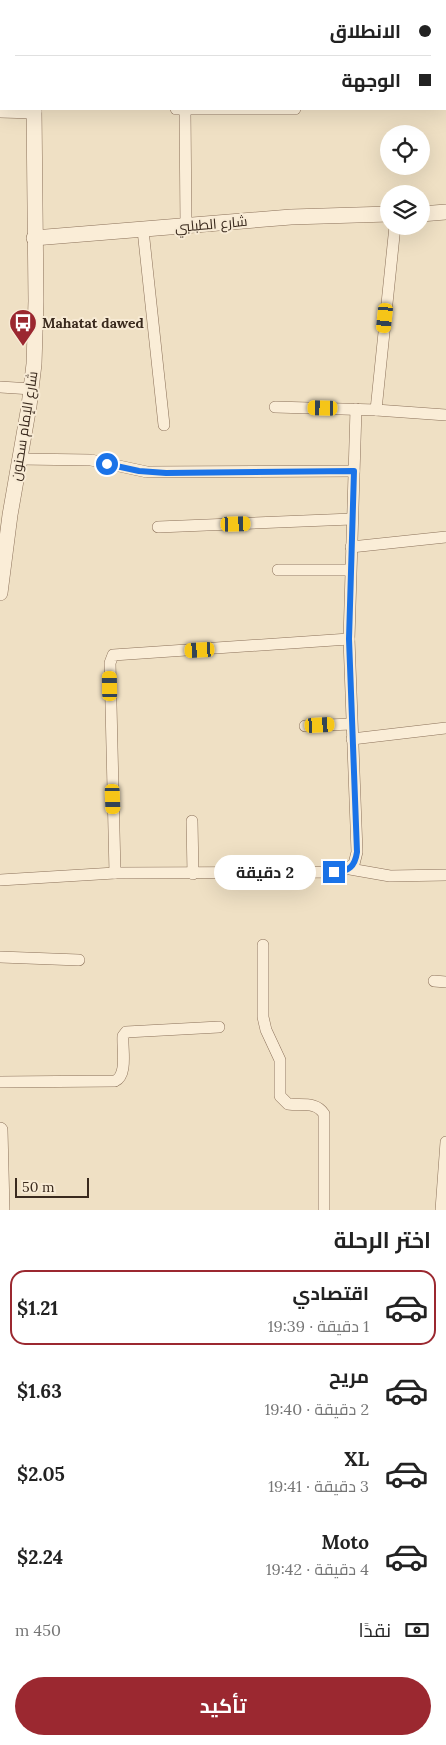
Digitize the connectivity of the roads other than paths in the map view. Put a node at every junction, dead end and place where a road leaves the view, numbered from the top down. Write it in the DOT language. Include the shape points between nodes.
graph roads {
  1 [pos="0,110"];
  2 [pos="34,110"];
  3 [pos="187,110"];
  4 [pos="446,212"];
  5 [pos="430,213"];
  6 [pos="380,214"];
  7 [pos="186,227"];
  8 [pos="143,230"];
  9 [pos="394,235"];
  10 [pos="34,238"];
  11 [pos="0,387"];
  12 [pos="32,388"];
  13 [pos="275,407"];
  14 [pos="356,409"];
  15 [pos="376,410"];
  16 [pos="446,415"];
  17 [pos="164,425"];
  18 [pos="20,459"];
  19 [pos="354,471"];
  20 [pos="5,515"];
  21 [pos="352,519"];
  22 [pos="158,527"];
  23 [pos="446,537"];
  24 [pos="351,547"];
  25 [pos="278,570"];
  26 [pos="350,570"];
  27 [pos="0,593"];
  28 [pos="349,639"];
  29 [pos="351,724"];
  30 [pos="305,726"];
  31 [pos="446,728"];
  32 [pos="352,739"];
  33 [pos="192,821"];
  34 [pos="350,869"];
  35 [pos="115,873"];
  36 [pos="193,874"];
  37 [pos="446,875"];
  38 [pos="0,880"];
  39 [pos="263,945"];
  40 [pos="0,957"];
  41 [pos="79,960"];
  42 [pos="434,981"];
  43 [pos="446,982"];
  44 [pos="219,1027"];
  45 [pos="0,1082"];
  46 [pos="0,1130"];
  47 [pos="446,1142"];
  48 [pos="2,1210"];
  49 [pos="324,1210"];
  50 [pos="441,1210"];
  1 -- 2 [label="street"];
  2 -- 10 [label="street, شارع الإمام سحنون"];
  3 -- 7 [label="street"];
  4 -- 5 [label="street"];
  6 -- 7 [label="street, شارع الطبلبي"];
  7 -- 8 [label="street, شارع الطبلبي"];
  8 -- 10 [label="street, شارع الطبلبي"];
  8 -- 17 [label="street"];
  9 -- 15 [label="street"];
  10 -- 12 [label="street, شارع الإمام سحنون" via="36,301"];
  11 -- 12 [label="street"];
  12 -- 18 [label="street, شارع الإمام سحنون"];
  13 -- 14 [label="street"];
  14 -- 15 [label="street"];
  14 -- 19 [label="street"];
  15 -- 16 [label="street"];
  18 -- 19 [label="street" via="91,460 147,472"];
  18 -- 20 [label="street, شارع الإمام سحنون"];
  19 -- 21 [label="street"];
  20 -- 27 [label="street, شارع الإمام سحنون"];
  21 -- 22 [label="street"];
  21 -- 24 [label="street"];
  23 -- 24 [label="street"];
  24 -- 26 [label="street"];
  25 -- 26 [label="street"];
  26 -- 28 [label="street"];
  28 -- 29 [label="street"];
  28 -- 35 [label="street" via="113,654 110,663"];
  29 -- 30 [label="street"];
  29 -- 32 [label="street"];
  31 -- 32 [label="street"];
  32 -- 34 [label="street" via="357,852"];
  33 -- 36 [label="street"];
  34 -- 36 [label="street" via="341,872"];
  34 -- 37 [label="street" via="390,876"];
  35 -- 36 [label="street"];
  35 -- 38 [label="street"];
  39 -- 49 [label="street" via="263,1017 280,1060 280,1096 288,1104 313,1105 324,1114"];
  40 -- 41 [label="street"];
  42 -- 43 [label="street"];
  44 -- 45 [label="street" via="126,1032 123,1036 122,1072 115,1081"];
  46 -- 48 [label="street"];
  47 -- 50 [label="street"];
}
